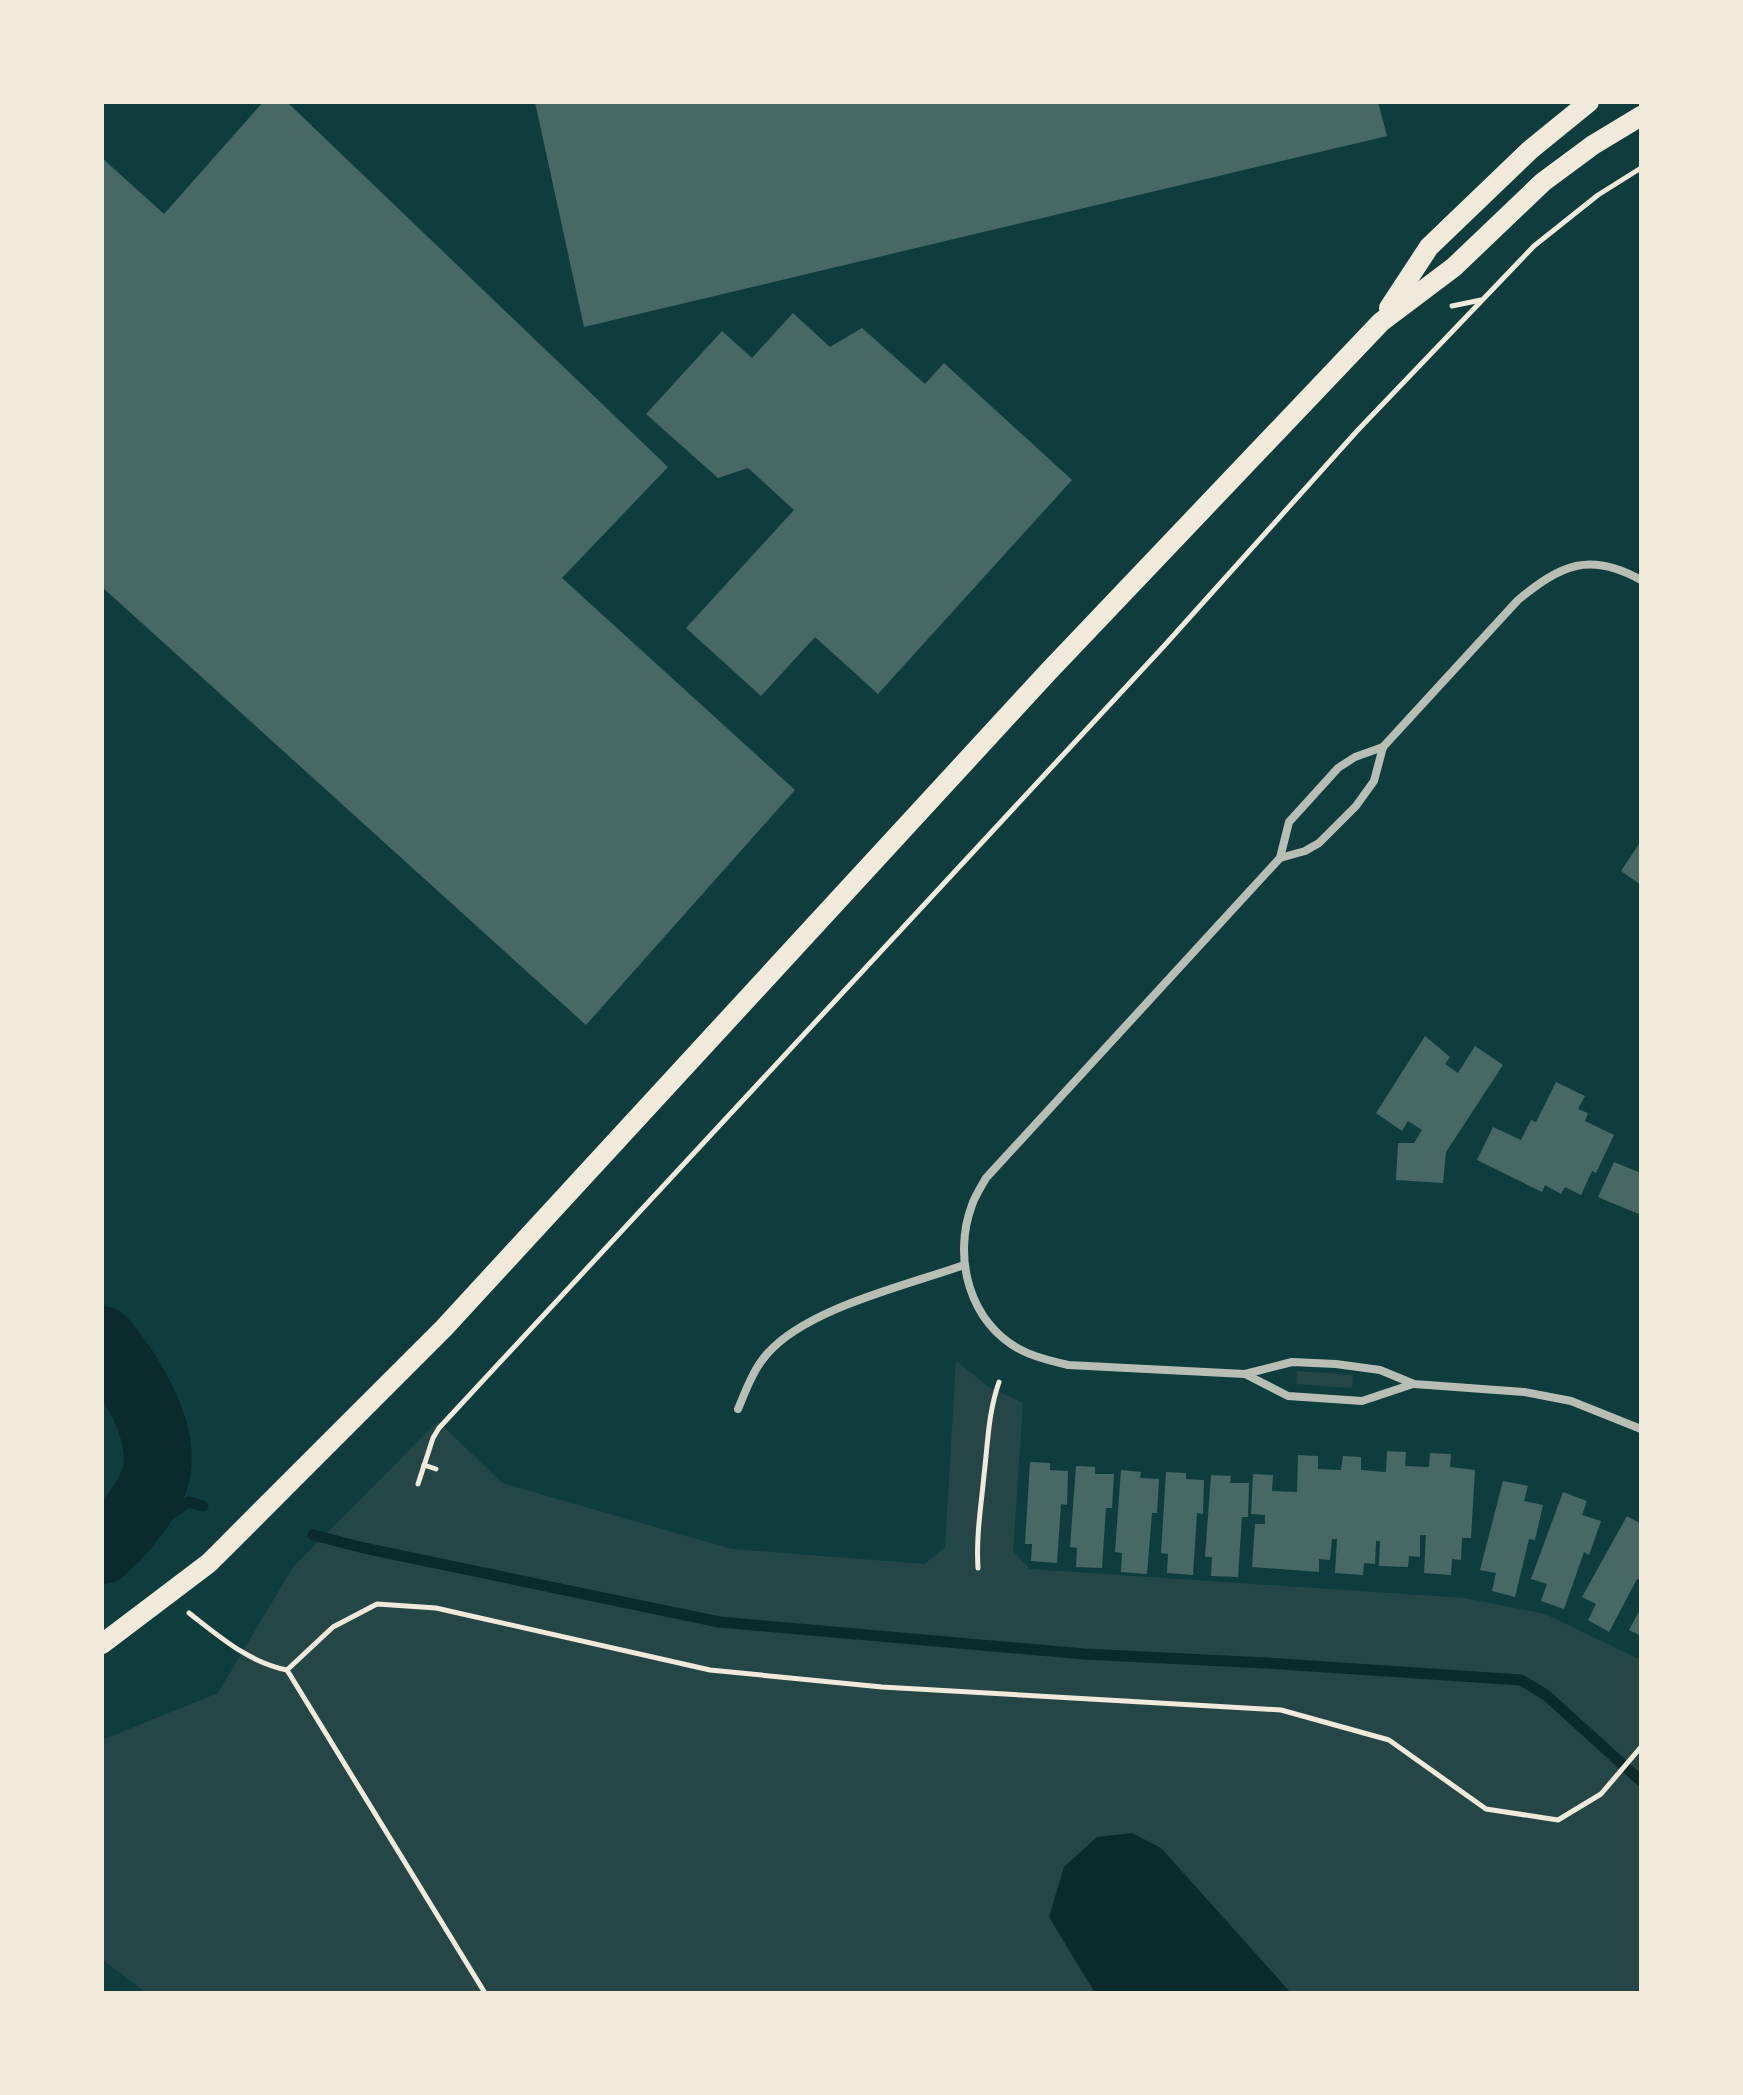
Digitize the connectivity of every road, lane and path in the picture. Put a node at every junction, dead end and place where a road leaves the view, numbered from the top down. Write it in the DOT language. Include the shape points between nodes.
graph roads {
  1 [pos="1589,102"];
  2 [pos="1641,116"];
  3 [pos="1641,168"];
  4 [pos="1482,300"];
  5 [pos="1452,306"];
  6 [pos="1381,322"];
  7 [pos="1641,580"];
  8 [pos="1383,747"];
  9 [pos="1280,858"];
  10 [pos="964,1265"];
  11 [pos="1245,1374"];
  12 [pos="999,1382"];
  13 [pos="1414,1384"];
  14 [pos="738,1409"];
  15 [pos="1641,1429"];
  16 [pos="424,1465"];
  17 [pos="436,1469"];
  18 [pos="418,1484"];
  19 [pos="978,1568"];
  20 [pos="166,1596"];
  21 [pos="102,1644"];
  22 [pos="287,1670"];
  23 [pos="1641,1747"];
  24 [pos="485,1993"];
  1 -- 6 [label="main road" via="1530,150 1429,247"];
  2 -- 6 [label="main road" via="1543,182 1454,267"];
  3 -- 4 [label="path" via="1559,224"];
  4 -- 5 [label="path"];
  4 -- 16 [label="path" via="439,1428"];
  6 -- 20 [label="main road" via="1048,672 444,1328 209,1563"];
  7 -- 8 [label="street" via="1596,564 1567,567 1543,580 1518,600"];
  8 -- 9 [label="street" via="1338,768 1289,822"];
  8 -- 9 [label="street" via="1374,781 1356,806 1319,843"];
  9 -- 10 [label="street" via="986,1178 971,1207"];
  10 -- 11 [label="street" via="977,1306 994,1330 1041,1359 1068,1365"];
  10 -- 14 [label="street" via="803,1323 765,1356"];
  11 -- 13 [label="street" via="1292,1362 1336,1364 1380,1370"];
  11 -- 13 [label="street" via="1288,1396 1362,1401"];
  12 -- 19 [label="path" via="986,1433"];
  13 -- 15 [label="street" via="1555,1398"];
  16 -- 17 [label="path"];
  16 -- 18 [label="path"];
  20 -- 21 [label="main road"];
  20 -- 22 [label="path" via="243,1654"];
  22 -- 23 [label="path" via="333,1627 377,1604 421,1607 710,1670 882,1687 1281,1710 1389,1740 1486,1809 1558,1820 1601,1794"];
  22 -- 24 [label="path"];
}
